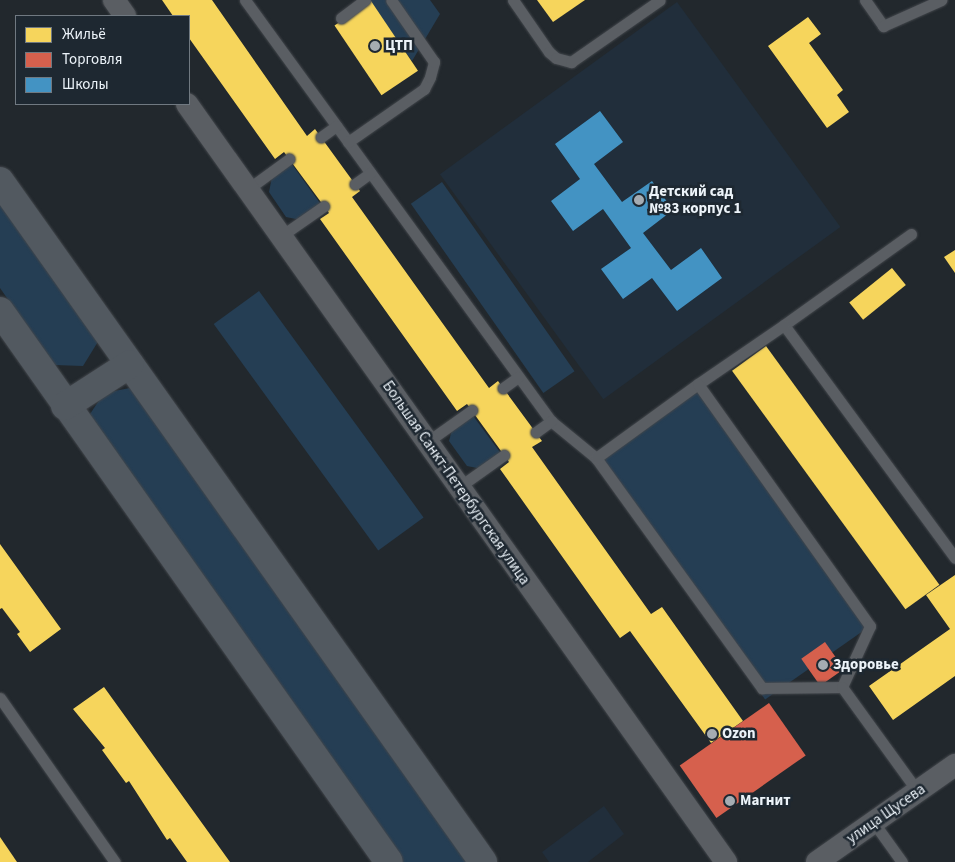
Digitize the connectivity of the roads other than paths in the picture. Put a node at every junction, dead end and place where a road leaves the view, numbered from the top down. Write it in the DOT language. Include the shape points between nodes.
graph roads {
  1 [pos="114,0"];
  2 [pos="245,0"];
  3 [pos="365,0"];
  4 [pos="391,0"];
  5 [pos="513,0"];
  6 [pos="660,0"];
  7 [pos="865,0"];
  8 [pos="941,0"];
  9 [pos="124,15"];
  10 [pos="341,18"];
  11 [pos="188,105"];
  12 [pos="336,126"];
  13 [pos="321,137"];
  14 [pos="348,142"];
  15 [pos="289,159"];
  16 [pos="370,173"];
  17 [pos="0,181"];
  18 [pos="355,184"];
  19 [pos="248,189"];
  20 [pos="324,206"];
  21 [pos="911,234"];
  22 [pos="282,236"];
  23 [pos="0,311"];
  24 [pos="784,325"];
  25 [pos="130,364"];
  26 [pos="518,377"];
  27 [pos="698,384"];
  28 [pos="503,388"];
  29 [pos="65,406"];
  30 [pos="472,410"];
  31 [pos="551,421"];
  32 [pos="536,432"];
  33 [pos="427,442"];
  34 [pos="504,455"];
  35 [pos="596,458"];
  36 [pos="459,487"];
  37 [pos="955,558"];
  38 [pos="842,687"];
  39 [pos="0,698"];
  40 [pos="955,765"];
  41 [pos="918,792"];
  42 [pos="874,822"];
  43 [pos="115,862"];
  44 [pos="389,862"];
  45 [pos="483,862"];
  46 [pos="726,862"];
  47 [pos="817,862"];
  48 [pos="902,862"];
  1 -- 9 [label="street"];
  2 -- 12 [label="lane"];
  3 -- 10 [label="lane"];
  4 -- 14 [label="lane" via="434,62 430,77 424,90"];
  5 -- 6 [label="lane" via="549,52 556,58 571,62"];
  7 -- 8 [label="lane" via="883,26"];
  11 -- 19 [label="street, Большая Санкт-Петербургская улица"];
  12 -- 13 [label="lane"];
  12 -- 14 [label="lane"];
  14 -- 16 [label="lane"];
  15 -- 19 [label="lane"];
  16 -- 18 [label="lane"];
  16 -- 26 [label="lane"];
  17 -- 25 [label="main road"];
  19 -- 22 [label="street, Большая Санкт-Петербургская улица"];
  20 -- 22 [label="lane"];
  21 -- 24 [label="lane"];
  22 -- 33 [label="street, Большая Санкт-Петербургская улица"];
  23 -- 29 [label="main road"];
  24 -- 27 [label="lane"];
  24 -- 37 [label="lane"];
  25 -- 29 [label="main road"];
  25 -- 45 [label="main road"];
  26 -- 28 [label="lane"];
  26 -- 31 [label="lane"];
  27 -- 35 [label="lane"];
  27 -- 38 [label="lane" via="870,626"];
  29 -- 44 [label="main road"];
  30 -- 33 [label="lane"];
  31 -- 32 [label="lane"];
  31 -- 35 [label="lane"];
  33 -- 36 [label="street, Большая Санкт-Петербургская улица"];
  34 -- 36 [label="lane"];
  35 -- 38 [label="lane" via="762,688"];
  36 -- 46 [label="street, Большая Санкт-Петербургская улица"];
  38 -- 41 [label="lane"];
  39 -- 43 [label="lane"];
  40 -- 41 [label="street, улица Щусева"];
  41 -- 42 [label="street, улица Щусева"];
  42 -- 47 [label="street, улица Щусева"];
  42 -- 48 [label="lane"];
}
